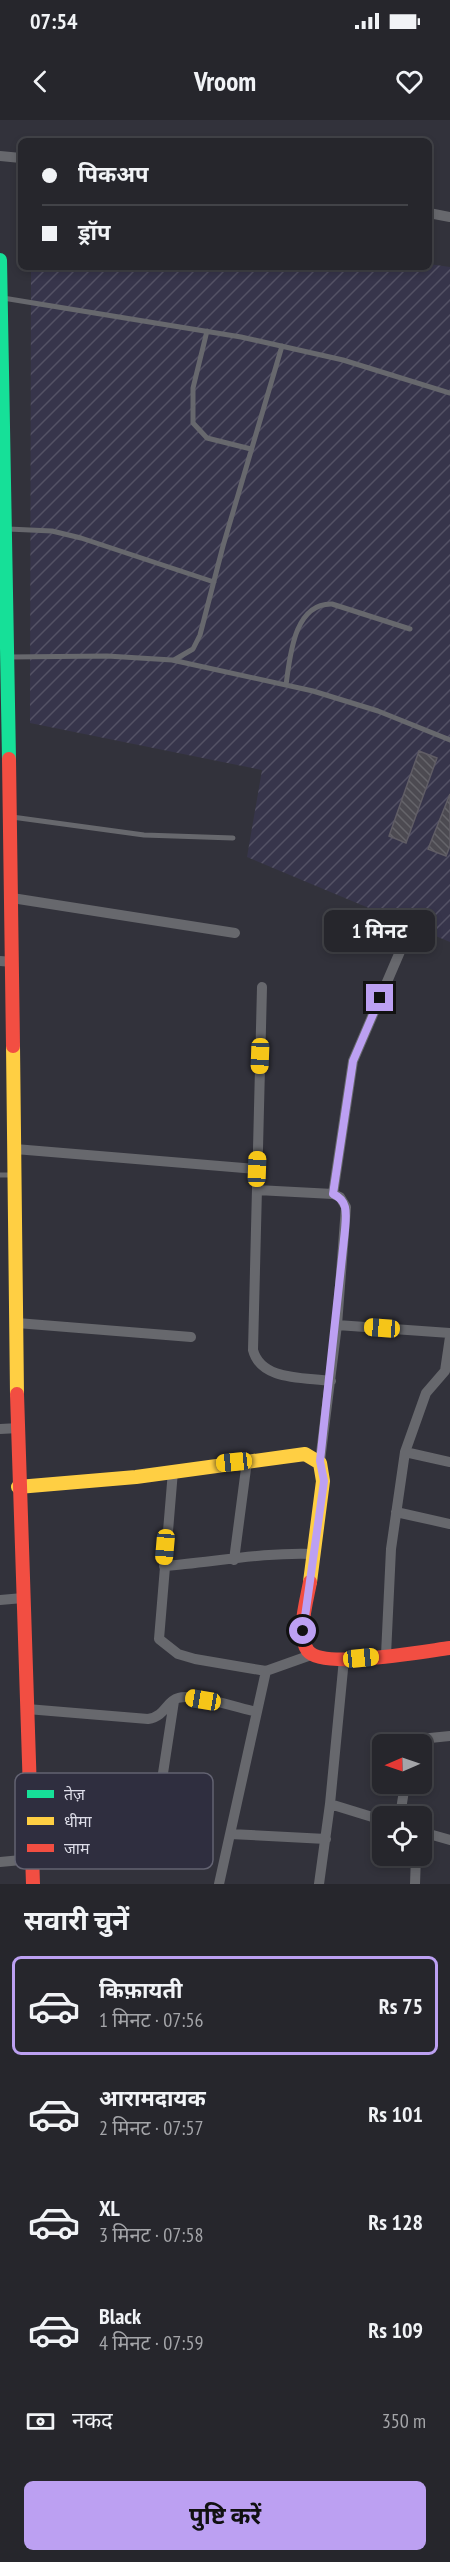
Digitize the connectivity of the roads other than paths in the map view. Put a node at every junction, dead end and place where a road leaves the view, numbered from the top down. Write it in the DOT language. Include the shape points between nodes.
graph roads {
  1 [pos="0,156"];
  2 [pos="18,158"];
  3 [pos="432,214"];
  4 [pos="450,217"];
  5 [pos="0,260"];
  6 [pos="0,298"];
  7 [pos="207,331"];
  8 [pos="282,346"];
  9 [pos="450,393"];
  10 [pos="251,449"];
  11 [pos="6,529"];
  12 [pos="4,581"];
  13 [pos="214,582"];
  14 [pos="410,629"];
  15 [pos="8,657"];
  16 [pos="172,660"];
  17 [pos="286,685"];
  18 [pos="5,720"];
  19 [pos="450,740"];
  20 [pos="10,817"];
  21 [pos="233,837"];
  22 [pos="5,853"];
  23 [pos="12,898"];
  24 [pos="235,933"];
  25 [pos="408,933"];
  26 [pos="6,962"];
  27 [pos="262,987"];
  28 [pos="15,1149"];
  29 [pos="257,1169"];
  30 [pos="0,1175"];
  31 [pos="16,1175"];
  32 [pos="257,1190"];
  33 [pos="333,1194"];
  34 [pos="17,1323"];
  35 [pos="337,1325"];
  36 [pos="450,1335"];
  37 [pos="191,1337"];
  38 [pos="445,1377"];
  39 [pos="331,1381"];
  40 [pos="19,1428"];
  41 [pos="0,1429"];
  42 [pos="405,1452"];
  43 [pos="247,1461"];
  44 [pos="320,1461"];
  45 [pos="450,1462"];
  46 [pos="173,1471"];
  47 [pos="18,1487"];
  48 [pos="396,1512"];
  49 [pos="450,1524"];
  50 [pos="314,1554"];
  51 [pos="234,1560"];
  52 [pos="164,1566"];
  53 [pos="23,1598"];
  54 [pos="0,1600"];
  55 [pos="450,1648"];
  56 [pos="311,1655"];
  57 [pos="386,1655"];
  58 [pos="344,1659"];
  59 [pos="266,1671"];
  60 [pos="174,1699"];
  61 [pos="27,1709"];
  62 [pos="257,1712"];
  63 [pos="450,1737"];
  64 [pos="432,1738"];
  65 [pos="30,1773"];
  66 [pos="163,1773"];
  67 [pos="330,1804"];
  68 [pos="372,1817"];
  69 [pos="230,1834"];
  70 [pos="432,1835"];
  71 [pos="326,1839"];
  72 [pos="450,1840"];
  73 [pos="15,1861"];
  74 [pos="0,1862"];
  75 [pos="416,1866"];
  76 [pos="32,1869"];
  77 [pos="33,1884"];
  78 [pos="219,1884"];
  79 [pos="320,1884"];
  80 [pos="415,1884"];
  1 -- 2 [label="street"];
  3 -- 4 [label="street"];
  5 -- 6 [label="main road"];
  6 -- 7 [label="lane"];
  6 -- 11 [label="main road"];
  7 -- 8 [label="lane"];
  7 -- 10 [label="lane" via="193,388 193,423 207,438"];
  8 -- 9 [label="lane"];
  8 -- 10 [label="lane"];
  10 -- 13 [label="lane"];
  11 -- 12 [label="main road"];
  11 -- 13 [label="lane" via="52,531 81,538"];
  12 -- 15 [label="main road"];
  13 -- 16 [label="lane" via="196,644"];
  14 -- 17 [label="lane" via="332,604 312,608 301,622 291,649"];
  15 -- 16 [label="lane"];
  15 -- 18 [label="main road"];
  16 -- 17 [label="lane"];
  17 -- 19 [label="lane" via="378,711"];
  18 -- 20 [label="main road"];
  20 -- 21 [label="lane" via="144,835"];
  20 -- 22 [label="main road"];
  22 -- 23 [label="main road"];
  23 -- 24 [label="street"];
  23 -- 26 [label="main road"];
  25 -- 33 [label="street" via="353,1061"];
  26 -- 28 [label="main road"];
  27 -- 29 [label="street"];
  28 -- 29 [label="street"];
  28 -- 31 [label="main road"];
  29 -- 32 [label="street"];
  30 -- 31 [label="lane"];
  31 -- 34 [label="main road"];
  32 -- 33 [label="street"];
  32 -- 39 [label="street" via="253,1332 256,1360 272,1372"];
  33 -- 35 [label="street" via="343,1201 346,1214"];
  34 -- 37 [label="street"];
  34 -- 40 [label="main road"];
  35 -- 36 [label="street"];
  35 -- 39 [label="street"];
  36 -- 38 [label="street"];
  38 -- 42 [label="street" via="426,1393"];
  39 -- 44 [label="street"];
  40 -- 41 [label="street"];
  40 -- 47 [label="main road"];
  42 -- 45 [label="street"];
  42 -- 48 [label="street"];
  43 -- 44 [label="main road" via="305,1454"];
  43 -- 46 [label="main road"];
  43 -- 51 [label="street"];
  44 -- 50 [label="main road" via="324,1481"];
  46 -- 47 [label="main road"];
  46 -- 52 [label="street"];
  47 -- 53 [label="main road"];
  48 -- 49 [label="street"];
  48 -- 57 [label="street"];
  50 -- 51 [label="street" via="277,1553"];
  50 -- 56 [label="main road" via="303,1631"];
  51 -- 52 [label="street"];
  52 -- 59 [label="street" via="158,1630 165,1646 195,1659"];
  53 -- 54 [label="street"];
  53 -- 61 [label="main road"];
  55 -- 57 [label="main road"];
  56 -- 58 [label="main road"];
  56 -- 59 [label="street"];
  57 -- 58 [label="main road"];
  58 -- 67 [label="street"];
  59 -- 62 [label="street"];
  60 -- 61 [label="street" via="165,1711 148,1719"];
  60 -- 62 [label="street"];
  60 -- 66 [label="street"];
  61 -- 65 [label="main road"];
  62 -- 69 [label="street"];
  63 -- 64 [label="street"];
  67 -- 68 [label="street"];
  67 -- 71 [label="street"];
  69 -- 71 [label="street"];
  69 -- 78 [label="street"];
  70 -- 72 [label="street"];
  71 -- 79 [label="street"];
  73 -- 74 [label="street"];
  75 -- 80 [label="street"];
  76 -- 77 [label="main road"];
}
